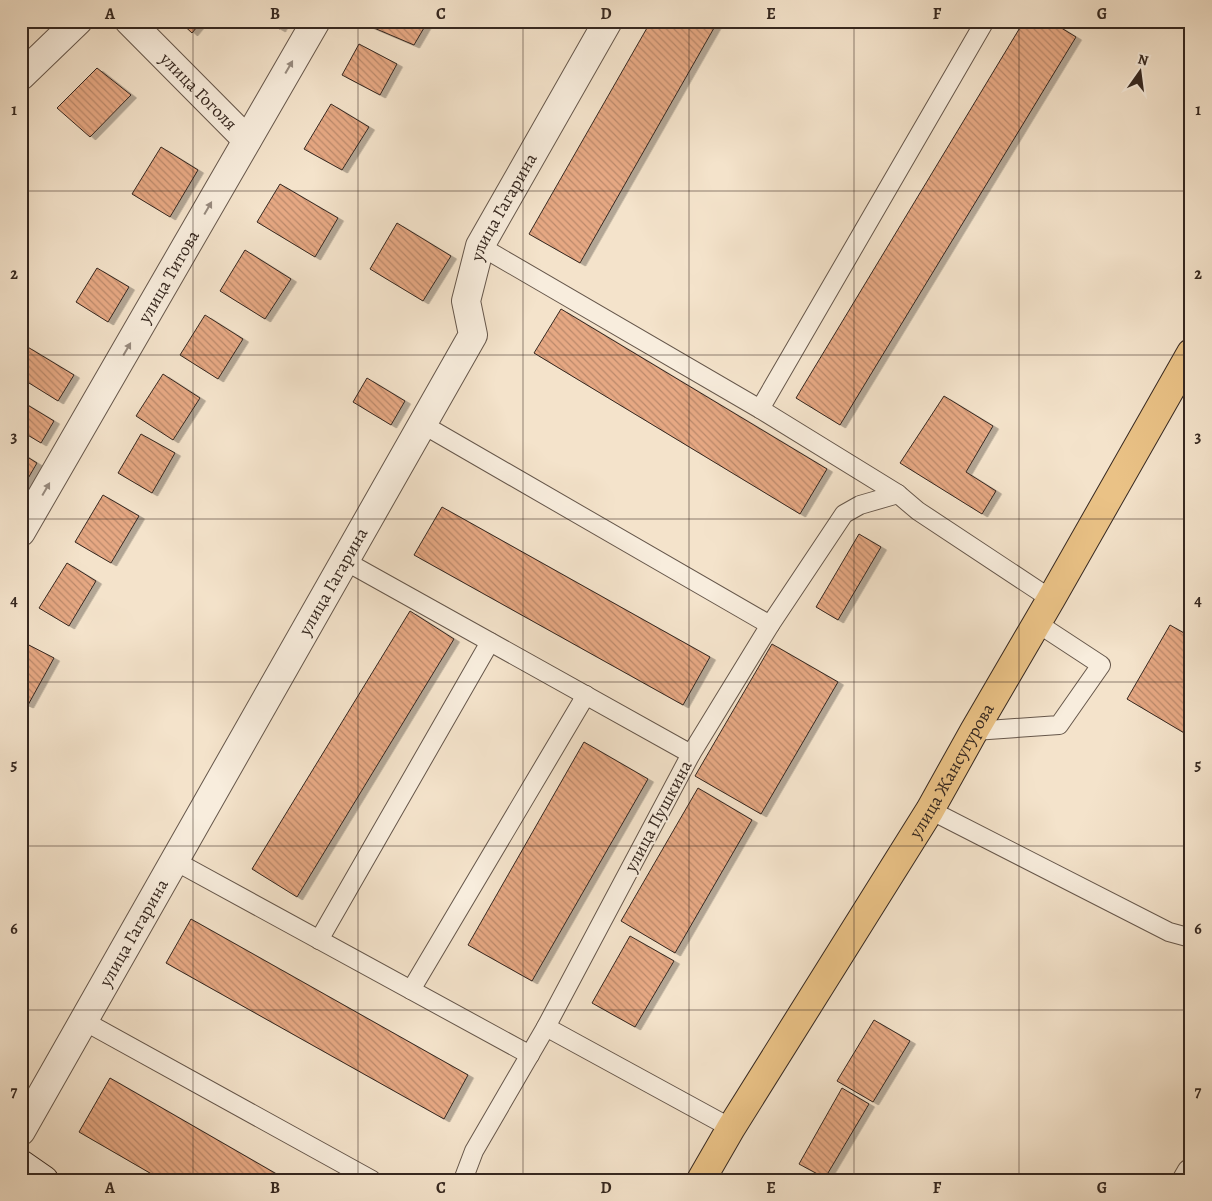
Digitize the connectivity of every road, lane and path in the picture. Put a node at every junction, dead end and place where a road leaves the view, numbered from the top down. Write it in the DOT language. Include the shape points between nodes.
graph roads {
  1 [pos="78,21"];
  2 [pos="129,21"];
  3 [pos="316,21"];
  4 [pos="608,21"];
  5 [pos="985,21"];
  6 [pos="21,76"];
  7 [pos="248,140"];
  8 [pos="480,246"];
  9 [pos="1191,353"];
  10 [pos="760,409"];
  11 [pos="422,424"];
  12 [pos="898,494"];
  13 [pos="21,532"];
  14 [pos="345,560"];
  15 [pos="1051,600"];
  16 [pos="1037,624"];
  17 [pos="770,625"];
  18 [pos="490,642"];
  19 [pos="586,695"];
  20 [pos="974,730"];
  21 [pos="691,754"];
  22 [pos="930,810"];
  23 [pos="175,861"];
  24 [pos="1191,938"];
  25 [pos="319,940"];
  26 [pos="411,990"];
  27 [pos="84,1021"];
  28 [pos="546,1027"];
  29 [pos="530,1055"];
  30 [pos="731,1128"];
  31 [pos="21,1131"];
  32 [pos="21,1164"];
  33 [pos="1191,1173"];
  34 [pos="44,1180"];
  35 [pos="372,1180"];
  36 [pos="463,1180"];
  37 [pos="700,1180"];
  38 [pos="1187,1180"];
  1 -- 6 [label="street"];
  2 -- 7 [label="street, улица Гоголя"];
  7 -- 3 [label="street, улица Титова, one-way"];
  4 -- 8 [label="street, улица Гагарина"];
  5 -- 10 [label="lane"];
  13 -- 7 [label="street, улица Титова, one-way"];
  8 -- 10 [label="lane"];
  8 -- 11 [label="street, улица Гагарина" via="466,301 473,335"];
  9 -- 15 [label="main road, улица Жансугурова"];
  10 -- 12 [label="lane"];
  11 -- 14 [label="street, улица Гагарина"];
  11 -- 17 [label="lane"];
  12 -- 15 [label="lane" via="918,511"];
  12 -- 17 [label="lane, улица Пушкина" via="860,505 844,514"];
  14 -- 18 [label="lane"];
  14 -- 23 [label="street, улица Гагарина"];
  15 -- 16 [label="main road, улица Жансугурова"];
  16 -- 20 [label="main road, улица Жансугурова"];
  16 -- 20 [label="lane" via="1101,665 1059,725"];
  17 -- 21 [label="lane, улица Пушкина"];
  18 -- 19 [label="lane"];
  18 -- 25 [label="lane"];
  19 -- 21 [label="lane"];
  19 -- 26 [label="lane"];
  20 -- 22 [label="main road, улица Жансугурова"];
  21 -- 28 [label="lane, улица Пушкина"];
  22 -- 24 [label="lane" via="1169,932"];
  22 -- 30 [label="main road, улица Жансугурова"];
  23 -- 25 [label="lane"];
  23 -- 27 [label="street, улица Гагарина"];
  25 -- 26 [label="lane"];
  26 -- 29 [label="lane"];
  27 -- 31 [label="street, улица Гагарина"];
  27 -- 35 [label="lane"];
  28 -- 29 [label="lane, улица Пушкина"];
  28 -- 30 [label="lane"];
  29 -- 36 [label="lane, улица Пушкина" via="474,1151"];
  30 -- 37 [label="main road, улица Жансугурова"];
  32 -- 34 [label="street"];
  33 -- 38 [label="street"];
}
